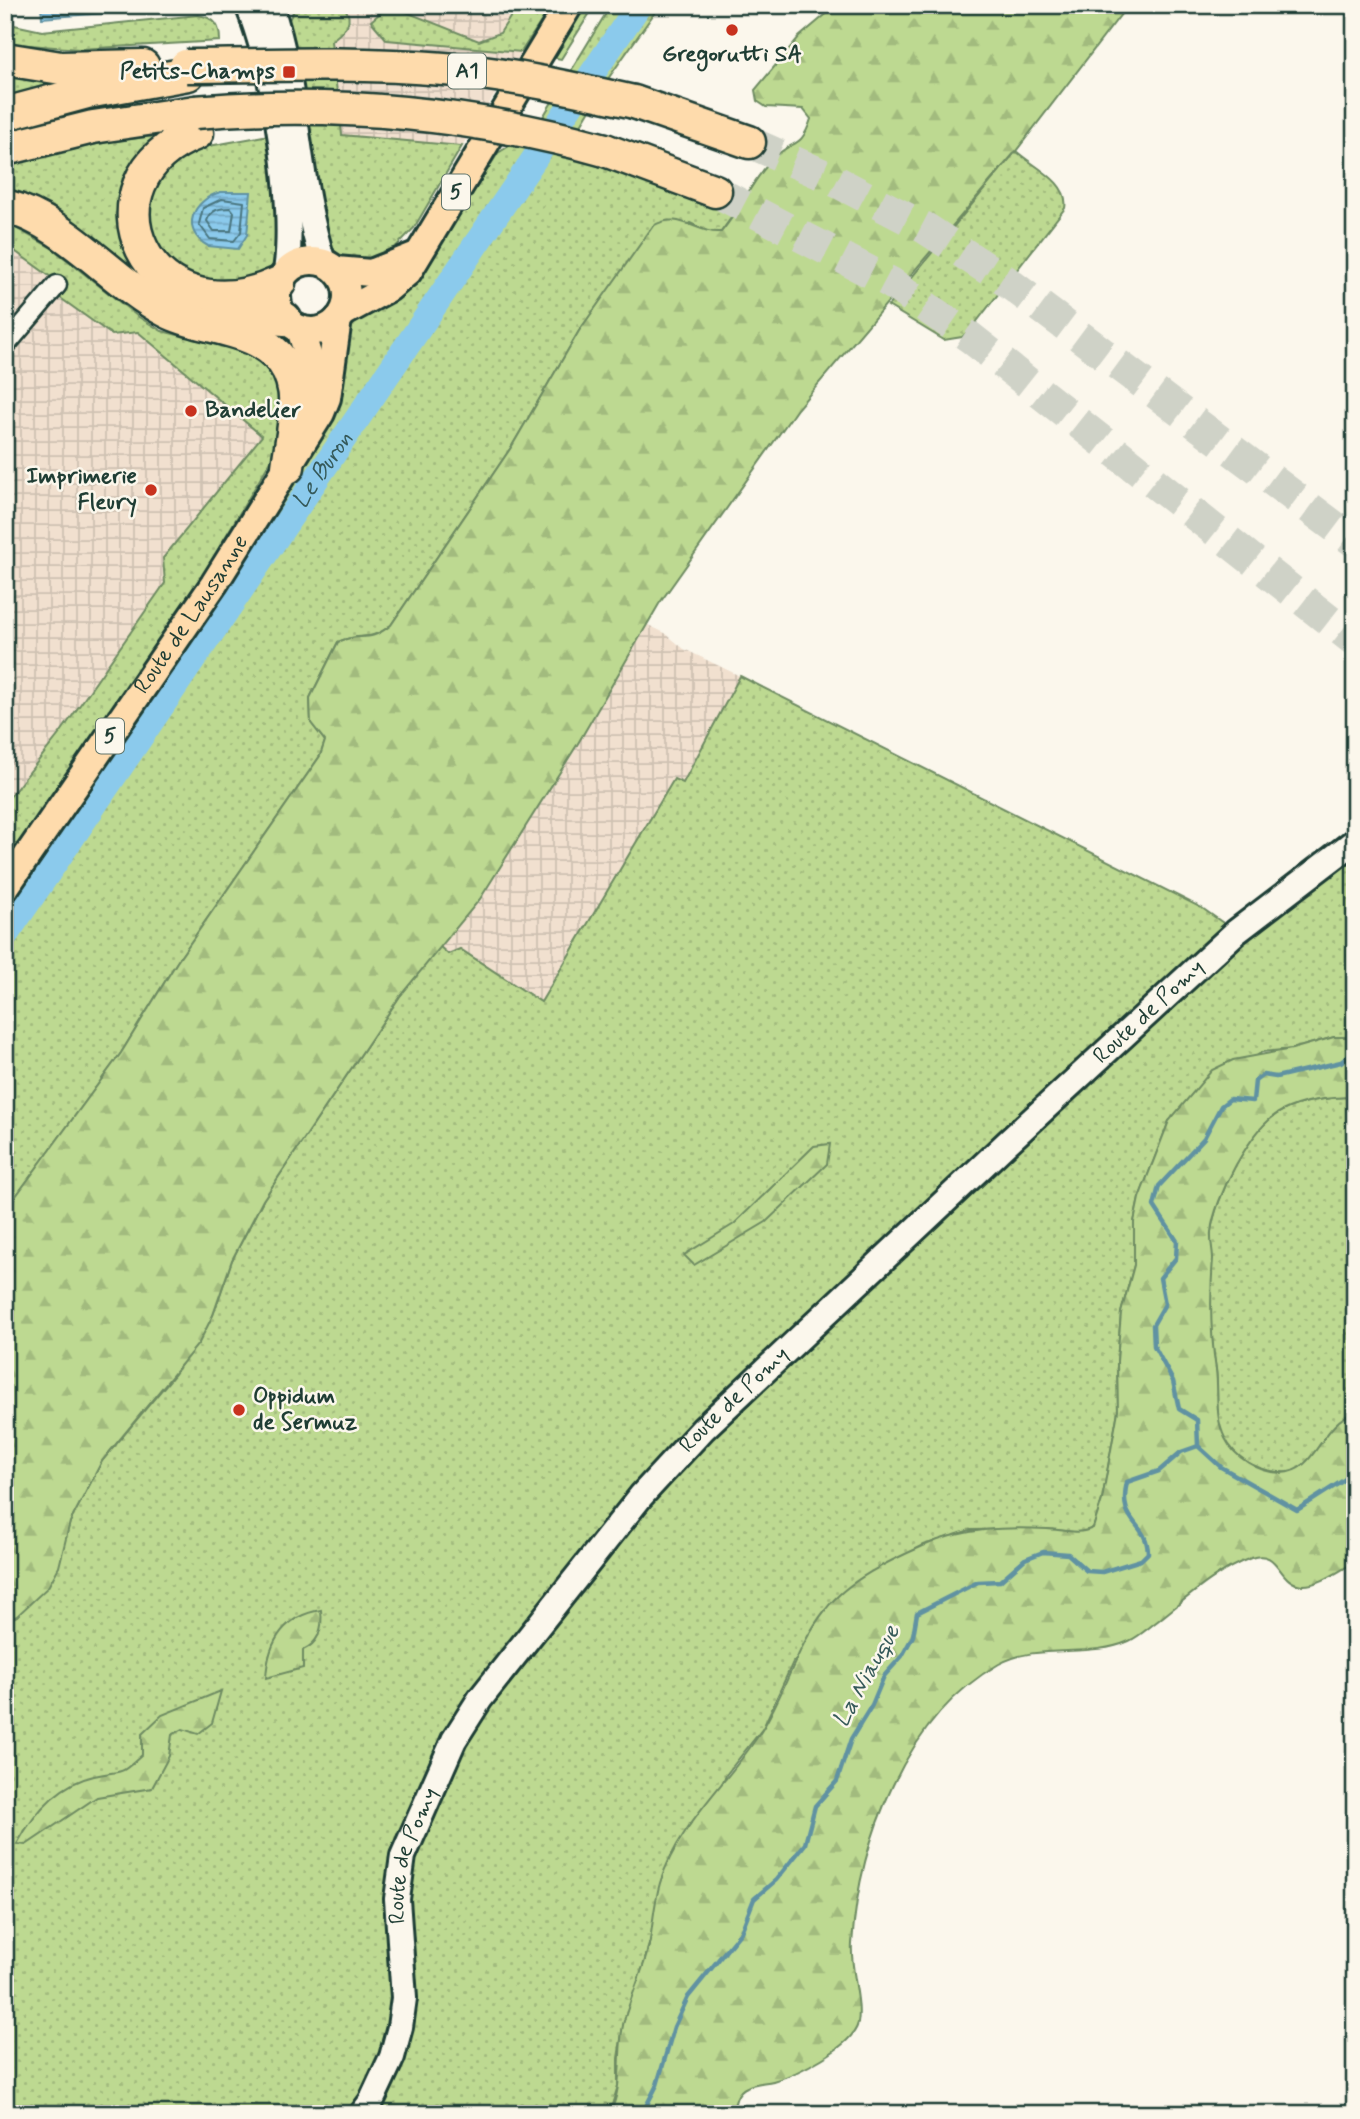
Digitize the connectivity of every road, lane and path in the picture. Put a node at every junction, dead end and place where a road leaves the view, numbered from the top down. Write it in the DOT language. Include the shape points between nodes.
graph roads {
  1 [pos="248,5"];
  2 [pos="270,5"];
  3 [pos="569,5"];
  4 [pos="5,59"];
  5 [pos="187,70"];
  6 [pos="5,114"];
  7 [pos="196,123"];
  8 [pos="749,142"];
  9 [pos="5,149"];
  10 [pos="715,191"];
  11 [pos="5,206"];
  12 [pos="416,255"];
  13 [pos="330,266"];
  14 [pos="283,277"];
  15 [pos="57,285"];
  16 [pos="179,316"];
  17 [pos="340,316"];
  18 [pos="293,324"];
  19 [pos="5,346"];
  20 [pos="295,454"];
  21 [pos="1355,841"];
  22 [pos="5,888"];
  23 [pos="362,2114"];
  1 -- 14 [label="street" via="260,39 289,206 291,235"];
  2 -- 13 [label="street" via="290,84 313,231"];
  3 -- 12 [label="main road, 5"];
  4 -- 5 [label="highway" via="61,68"];
  5 -- 6 [label="highway"];
  5 -- 8 [label="highway, A1, bridge" via="373,64 472,72 634,102"];
  7 -- 9 [label="highway" via="93,127"];
  7 -- 10 [label="highway, A1, bridge" via="381,110 486,122 605,150"];
  7 -- 14 [label="highway" via="151,166 139,187 135,220 144,253 167,281 205,296 241,297"];
  11 -- 16 [label="highway" via="56,230 146,298"];
  12 -- 13 [label="main road" via="371,273"];
  12 -- 17 [label="main road, 5" via="398,282"];
  13 -- 14 [label="main road" via="306,261"];
  13 -- 17 [label="main road" via="347,294"];
  14 -- 18 [label="main road" via="278,305"];
  15 -- 19 [label="street"];
  16 -- 18 [label="highway" via="207,320 252,317"];
  16 -- 20 [label="highway" via="253,339 285,365 293,385"];
  17 -- 18 [label="main road" via="320,330"];
  17 -- 20 [label="main road, Route de Lausanne / 5" via="327,398"];
  18 -- 20 [label="main road, Route de Lausanne / 5" via="310,361 311,378"];
  20 -- 22 [label="main road, Route de Lausanne / 5" via="207,594"];
  21 -- 23 [label="street, Route de Pomy" via="1236,932 703,1429 641,1496 480,1699 454,1740 403,1856 397,1899 404,1998 400,2027 392,2057"];
}
